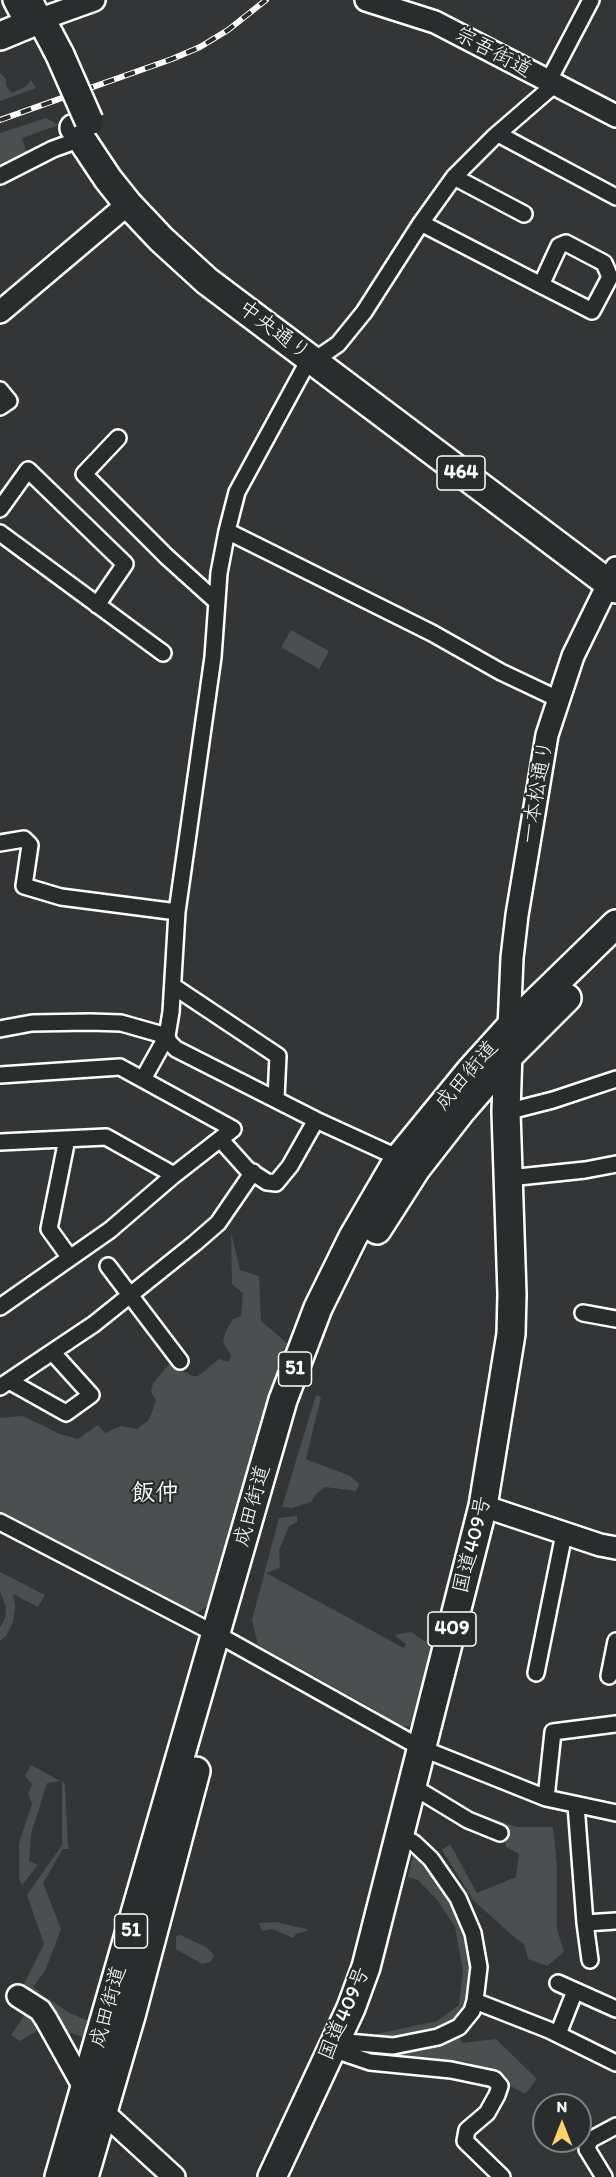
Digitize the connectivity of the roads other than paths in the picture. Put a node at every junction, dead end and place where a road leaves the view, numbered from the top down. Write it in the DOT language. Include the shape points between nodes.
graph roads {
  1 [pos="14,0"];
  2 [pos="94,0"];
  3 [pos="366,0"];
  4 [pos="591,0"];
  5 [pos="33,15"];
  6 [pos="0,36"];
  7 [pos="551,83"];
  8 [pos="616,116"];
  9 [pos="82,129"];
  10 [pos="498,134"];
  11 [pos="0,176"];
  12 [pos="454,177"];
  13 [pos="616,197"];
  14 [pos="128,204"];
  15 [pos="524,214"];
  16 [pos="421,223"];
  17 [pos="542,285"];
  18 [pos="0,312"];
  19 [pos="320,356"];
  20 [pos="0,390"];
  21 [pos="0,407"];
  22 [pos="118,438"];
  23 [pos="0,509"];
  24 [pos="227,531"];
  25 [pos="0,533"];
  26 [pos="614,577"];
  27 [pos="217,602"];
  28 [pos="97,604"];
  29 [pos="163,653"];
  30 [pos="558,699"];
  31 [pos="0,843"];
  32 [pos="177,912"];
  33 [pos="616,924"];
  34 [pos="616,948"];
  35 [pos="173,986"];
  36 [pos="509,1028"];
  37 [pos="0,1029"];
  38 [pos="167,1036"];
  39 [pos="508,1057"];
  40 [pos="0,1075"];
  41 [pos="143,1079"];
  42 [pos="616,1079"];
  43 [pos="276,1098"];
  44 [pos="506,1112"];
  45 [pos="316,1120"];
  46 [pos="67,1139"];
  47 [pos="220,1139"];
  48 [pos="0,1142"];
  49 [pos="399,1158"];
  50 [pos="616,1164"];
  51 [pos="253,1172"];
  52 [pos="174,1175"];
  53 [pos="509,1178"];
  54 [pos="70,1258"];
  55 [pos="108,1266"];
  56 [pos="129,1295"];
  57 [pos="0,1307"];
  58 [pos="583,1313"];
  59 [pos="616,1319"];
  60 [pos="53,1353"];
  61 [pos="180,1361"];
  62 [pos="5,1384"];
  63 [pos="483,1506"];
  64 [pos="0,1521"];
  65 [pos="564,1534"];
  66 [pos="615,1553"];
  67 [pos="224,1638"];
  68 [pos="616,1641"];
  69 [pos="536,1673"];
  70 [pos="609,1676"];
  71 [pos="616,1724"];
  72 [pos="421,1748"];
  73 [pos="412,1786"];
  74 [pos="546,1798"];
  75 [pos="576,1804"];
  76 [pos="616,1813"];
  77 [pos="500,1833"];
  78 [pos="400,1835"];
  79 [pos="616,1921"];
  80 [pos="585,1923"];
  81 [pos="590,1960"];
  82 [pos="558,1983"];
  83 [pos="575,1991"];
  84 [pos="18,1996"];
  85 [pos="475,2001"];
  86 [pos="616,2009"];
  87 [pos="558,2034"];
  88 [pos="334,2045"];
  89 [pos="616,2063"];
  90 [pos="85,2089"];
  91 [pos="104,2113"];
  92 [pos="616,2126"];
  93 [pos="60,2177"];
  94 [pos="84,2177"];
  95 [pos="174,2177"];
  96 [pos="272,2177"];
  97 [pos="502,2177"];
  98 [pos="604,2177"];
  1 -- 5 [label="street, 中央通り"];
  2 -- 5 [label="street" via="60,14"];
  3 -- 7 [label="street, 宗吾街道" via="435,22"];
  4 -- 7 [label="street"];
  5 -- 6 [label="highway"];
  5 -- 9 [label="highway, 中央通り / 464"];
  7 -- 8 [label="street, 宗吾街道"];
  7 -- 10 [label="street"];
  9 -- 11 [label="street"];
  9 -- 14 [label="highway, 中央通り / 464" via="108,179"];
  9 -- 19 [label="highway, 中央通り / 464" via="169,227"];
  10 -- 12 [label="street"];
  10 -- 13 [label="street"];
  12 -- 15 [label="street"];
  12 -- 16 [label="street"];
  14 -- 18 [label="street"];
  14 -- 19 [label="highway, 中央通り / 464" via="207,281"];
  16 -- 17 [label="street"];
  16 -- 19 [label="street" via="364,312 338,344"];
  17 -- 17 [label="street" via="592,311 610,277 604,262 566,243 560,246"];
  19 -- 24 [label="street" via="305,367 237,492"];
  19 -- 26 [label="highway, 中央通り / 464"];
  20 -- 21 [label="street" via="9,401"];
  22 -- 27 [label="street" via="84,474"];
  23 -- 28 [label="street" via="28,470 125,564"];
  24 -- 27 [label="street"];
  24 -- 30 [label="street"];
  25 -- 28 [label="street"];
  26 -- 30 [label="street, 一本松通り" via="573,656"];
  27 -- 32 [label="street" via="213,657"];
  28 -- 29 [label="street"];
  30 -- 36 [label="street, 一本松通り" via="543,752 527,852 512,958"];
  31 -- 32 [label="street" via="24,839 30,845 24,886 61,897"];
  32 -- 35 [label="street"];
  33 -- 36 [label="highway, 成田街道 / 51"];
  34 -- 39 [label="highway, 成田街道 / 51"];
  35 -- 38 [label="street"];
  35 -- 43 [label="street" via="278,1056"];
  36 -- 39 [label="highway, 国道409号 / 409"];
  36 -- 49 [label="highway, 成田街道 / 51"];
  37 -- 38 [label="street" via="32,1023 121,1023"];
  38 -- 41 [label="street"];
  38 -- 43 [label="street" via="176,1049"];
  39 -- 44 [label="highway, 国道409号 / 409"];
  39 -- 67 [label="highway, 成田街道 / 51" via="462,1110 394,1202 338,1307 296,1417"];
  40 -- 41 [label="street" via="120,1067"];
  41 -- 47 [label="street" via="233,1129"];
  42 -- 44 [label="street"];
  43 -- 45 [label="street"];
  44 -- 53 [label="highway, 国道409号 / 409"];
  45 -- 49 [label="street"];
  45 -- 51 [label="street" via="276,1183"];
  46 -- 48 [label="street"];
  46 -- 52 [label="street" via="106,1137"];
  46 -- 54 [label="street" via="49,1229"];
  47 -- 51 [label="street"];
  47 -- 52 [label="street"];
  49 -- 67 [label="highway, 成田街道 / 51" via="353,1237 310,1329 283,1400"];
  50 -- 53 [label="street"];
  51 -- 56 [label="street" via="218,1223"];
  52 -- 54 [label="street" via="110,1230"];
  53 -- 63 [label="highway, 国道409号 / 409" via="511,1335"];
  54 -- 57 [label="street"];
  55 -- 56 [label="street"];
  56 -- 60 [label="street"];
  56 -- 61 [label="street"];
  58 -- 59 [label="street"];
  60 -- 62 [label="street"];
  60 -- 62 [label="street" via="91,1395 66,1413"];
  63 -- 65 [label="street"];
  63 -- 72 [label="highway, 国道409号 / 409"];
  64 -- 67 [label="street"];
  65 -- 66 [label="street"];
  65 -- 69 [label="street"];
  67 -- 72 [label="street"];
  67 -- 90 [label="highway, 成田街道 / 51"];
  67 -- 91 [label="highway, 成田街道 / 51"];
  68 -- 70 [label="street"];
  71 -- 74 [label="street" via="553,1732"];
  72 -- 73 [label="highway, 国道409号 / 409"];
  72 -- 74 [label="street"];
  73 -- 77 [label="street" via="468,1820"];
  73 -- 78 [label="highway, 国道409号 / 409"];
  74 -- 75 [label="street"];
  75 -- 76 [label="street"];
  75 -- 80 [label="street"];
  78 -- 85 [label="street" via="431,1859 458,1898 472,1933 478,1967"];
  78 -- 88 [label="highway, 国道409号 / 409" via="366,1967"];
  79 -- 80 [label="street"];
  80 -- 81 [label="street"];
  82 -- 83 [label="street"];
  83 -- 86 [label="street"];
  83 -- 87 [label="street"];
  84 -- 90 [label="street" via="46,2019"];
  85 -- 87 [label="street"];
  85 -- 88 [label="street" via="459,2027 438,2037 393,2046"];
  87 -- 89 [label="street"];
  88 -- 96 [label="highway, 国道409号 / 409"];
  88 -- 97 [label="street" via="370,2062 451,2070 494,2079 500,2086 497,2096 467,2130 465,2141"];
  90 -- 91 [label="street"];
  90 -- 93 [label="highway, 成田街道 / 51"];
  91 -- 94 [label="highway, 成田街道 / 51"];
  91 -- 95 [label="street"];
  92 -- 98 [label="street" via="590,2140 587,2149"];
}
